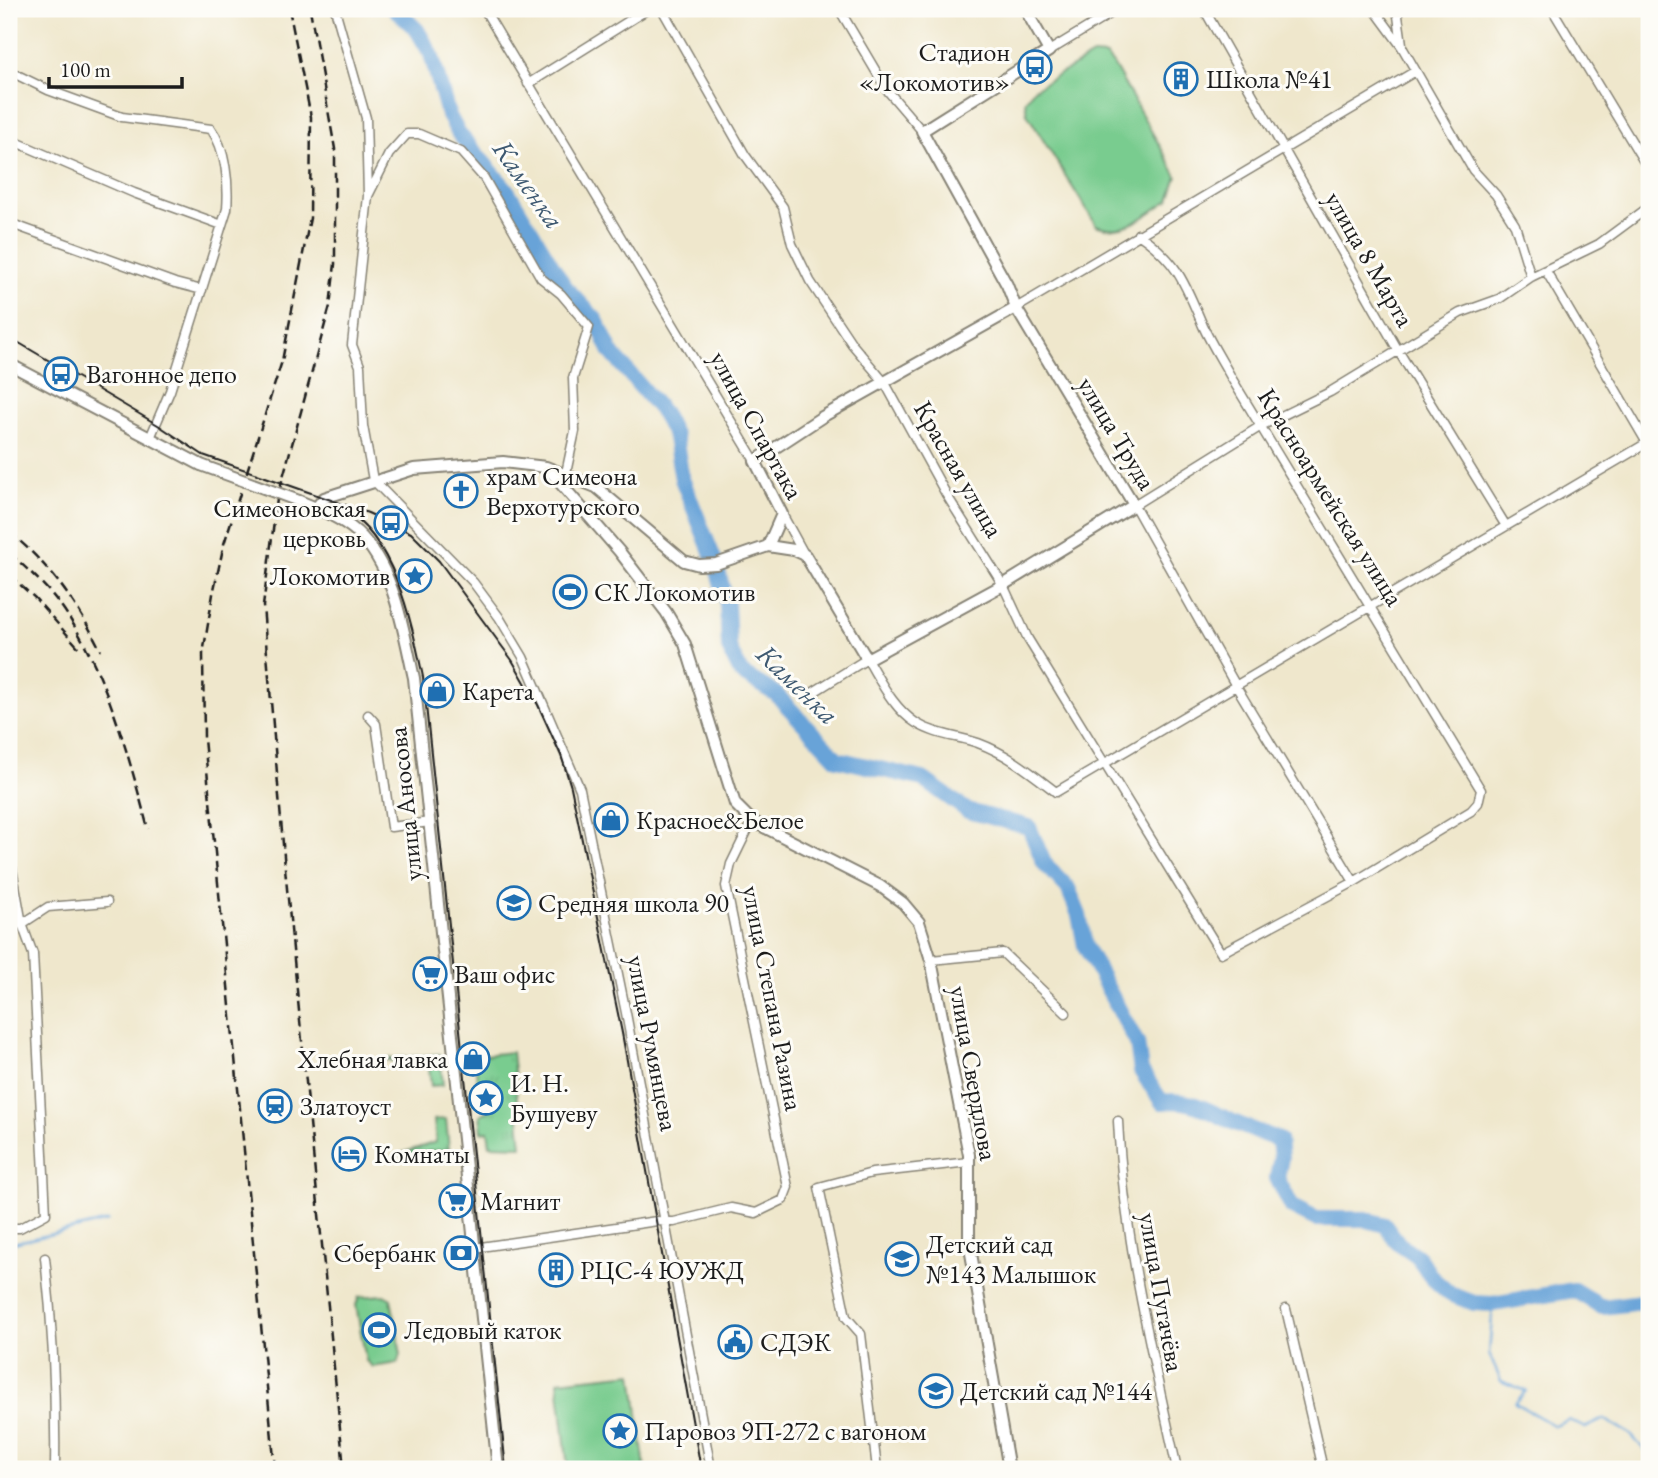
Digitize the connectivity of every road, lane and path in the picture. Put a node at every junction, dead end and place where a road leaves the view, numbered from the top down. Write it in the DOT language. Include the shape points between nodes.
graph roads {
  1 [pos="335,9"];
  2 [pos="484,9"];
  3 [pos="648,9"];
  4 [pos="662,9"];
  5 [pos="839,9"];
  6 [pos="1025,9"];
  7 [pos="1118,9"];
  8 [pos="1204,9"];
  9 [pos="1374,9"];
  10 [pos="1397,9"];
  11 [pos="1552,9"];
  12 [pos="1402,47"];
  13 [pos="1049,51"];
  14 [pos="9,71"];
  15 [pos="1413,72"];
  16 [pos="528,84"];
  17 [pos="922,131"];
  18 [pos="9,139"];
  19 [pos="1282,148"];
  20 [pos="1649,170"];
  21 [pos="368,196"];
  22 [pos="1649,207"];
  23 [pos="9,223"];
  24 [pos="222,225"];
  25 [pos="1138,234"];
  26 [pos="1546,271"];
  27 [pos="1531,277"];
  28 [pos="202,290"];
  29 [pos="1016,308"];
  30 [pos="1399,352"];
  31 [pos="9,364"];
  32 [pos="885,383"];
  33 [pos="1261,426"];
  34 [pos="150,439"];
  35 [pos="755,461"];
  36 [pos="546,467"];
  37 [pos="566,473"];
  38 [pos="373,480"];
  39 [pos="1134,505"];
  40 [pos="316,508"];
  41 [pos="782,514"];
  42 [pos="1506,526"];
  43 [pos="768,546"];
  44 [pos="805,555"];
  45 [pos="1003,585"];
  46 [pos="1370,604"];
  47 [pos="867,659"];
  48 [pos="1236,686"];
  49 [pos="812,694"];
  50 [pos="368,715"];
  51 [pos="1106,762"];
  52 [pos="752,821"];
  53 [pos="430,822"];
  54 [pos="9,852"];
  55 [pos="1354,882"];
  56 [pos="107,902"];
  57 [pos="22,923"];
  58 [pos="9,925"];
  59 [pos="931,960"];
  60 [pos="1066,1013"];
  61 [pos="1118,1121"];
  62 [pos="969,1162"];
  63 [pos="666,1221"];
  64 [pos="9,1228"];
  65 [pos="474,1248"];
  66 [pos="45,1258"];
  67 [pos="1286,1309"];
  68 [pos="55,1469"];
  69 [pos="498,1469"];
  70 [pos="711,1469"];
  71 [pos="877,1469"];
  72 [pos="1009,1469"];
  73 [pos="1177,1469"];
  74 [pos="1323,1469"];
  1 -- 21 [label="street" via="366,118"];
  2 -- 16 [label="street, улица Спартака"];
  3 -- 16 [label="street"];
  4 -- 32 [label="street, Красная улица" via="745,156 783,207 792,244 810,281"];
  5 -- 17 [label="street, улица Труда" via="887,90"];
  6 -- 13 [label="street"];
  7 -- 13 [label="street"];
  8 -- 19 [label="street, улица 8 Марта"];
  9 -- 12 [label="street"];
  10 -- 12 [label="street"];
  11 -- 20 [label="street"];
  12 -- 15 [label="street"];
  13 -- 17 [label="street"];
  14 -- 24 [label="street" via="122,117 211,129 219,141 228,194"];
  15 -- 19 [label="street"];
  15 -- 27 [label="street" via="1473,170 1515,225"];
  16 -- 35 [label="street, улица Спартака"];
  17 -- 29 [label="street, улица Труда"];
  18 -- 24 [label="street"];
  19 -- 25 [label="street"];
  19 -- 30 [label="street, улица 8 Марта"];
  21 -- 37 [label="street" via="389,154 407,134 419,134 461,152 484,178 541,278 589,327 573,378 575,431"];
  21 -- 38 [label="street" via="352,345 360,366 363,426"];
  22 -- 26 [label="street" via="1615,234"];
  23 -- 28 [label="street"];
  24 -- 28 [label="street"];
  25 -- 29 [label="street"];
  25 -- 33 [label="street, Красноармейская улица" via="1179,270 1204,328"];
  26 -- 27 [label="street"];
  26 -- 42 [label="street" via="1647,443"];
  27 -- 30 [label="street" via="1499,299 1460,313"];
  28 -- 34 [label="street"];
  29 -- 32 [label="street"];
  29 -- 39 [label="street, улица Труда"];
  30 -- 33 [label="street"];
  30 -- 42 [label="street, улица 8 Марта"];
  31 -- 34 [label="street, улица Аносова"];
  32 -- 35 [label="street"];
  32 -- 45 [label="street, Красная улица"];
  33 -- 39 [label="street"];
  33 -- 46 [label="street, Красноармейская улица"];
  34 -- 40 [label="street, улица Аносова, bridge" via="201,465"];
  35 -- 41 [label="street, улица Спартака"];
  36 -- 37 [label="street"];
  36 -- 38 [label="street" via="503,462 445,466 399,471"];
  36 -- 52 [label="street" via="619,551 685,644 726,783 735,804"];
  37 -- 43 [label="street" via="596,487 684,561 699,565 731,560"];
  38 -- 40 [label="street" via="324,498"];
  38 -- 63 [label="street, улица Румянцева" via="473,582 499,617 523,657 568,756 593,849"];
  39 -- 45 [label="street"];
  39 -- 48 [label="street, улица Труда"];
  40 -- 53 [label="street, улица Аносова" via="357,532 386,576 414,678"];
  41 -- 43 [label="street"];
  41 -- 44 [label="street, улица Спартака"];
  42 -- 46 [label="street"];
  43 -- 44 [label="street"];
  44 -- 47 [label="street, улица Спартака"];
  45 -- 47 [label="street"];
  45 -- 51 [label="street, Красная улица" via="1028,639"];
  46 -- 48 [label="street"];
  46 -- 55 [label="street, Красноармейская улица" via="1481,790 1471,811"];
  47 -- 49 [label="street"];
  47 -- 51 [label="street, улица Спартака" via="888,695 917,723 991,748 1056,792"];
  48 -- 51 [label="street"];
  48 -- 55 [label="street, улица Труда"];
  50 -- 53 [label="street" via="376,724 391,827"];
  51 -- 55 [label="street, Красная улица" via="1221,953"];
  52 -- 59 [label="street, улица Свердлова" via="880,886 903,903 919,922"];
  52 -- 63 [label="street, улица Степана Разина" via="726,886 788,1187 783,1200 756,1213 731,1209"];
  53 -- 65 [label="street, улица Аносова"];
  54 -- 57 [label="street"];
  56 -- 57 [label="street" via="48,907"];
  57 -- 58 [label="street"];
  57 -- 64 [label="street" via="33,954 46,1214 20,1228"];
  59 -- 60 [label="street" via="1003,953"];
  59 -- 62 [label="street, улица Свердлова"];
  61 -- 73 [label="street, улица Пугачёва" via="1130,1247"];
  62 -- 71 [label="street" via="872,1173 819,1187 846,1317 861,1334"];
  62 -- 72 [label="street, улица Свердлова" via="969,1242"];
  63 -- 65 [label="street"];
  63 -- 70 [label="street, улица Румянцева"];
  65 -- 69 [label="street, улица Аносова"];
  66 -- 68 [label="street" via="52,1312"];
  67 -- 74 [label="street"];
}
